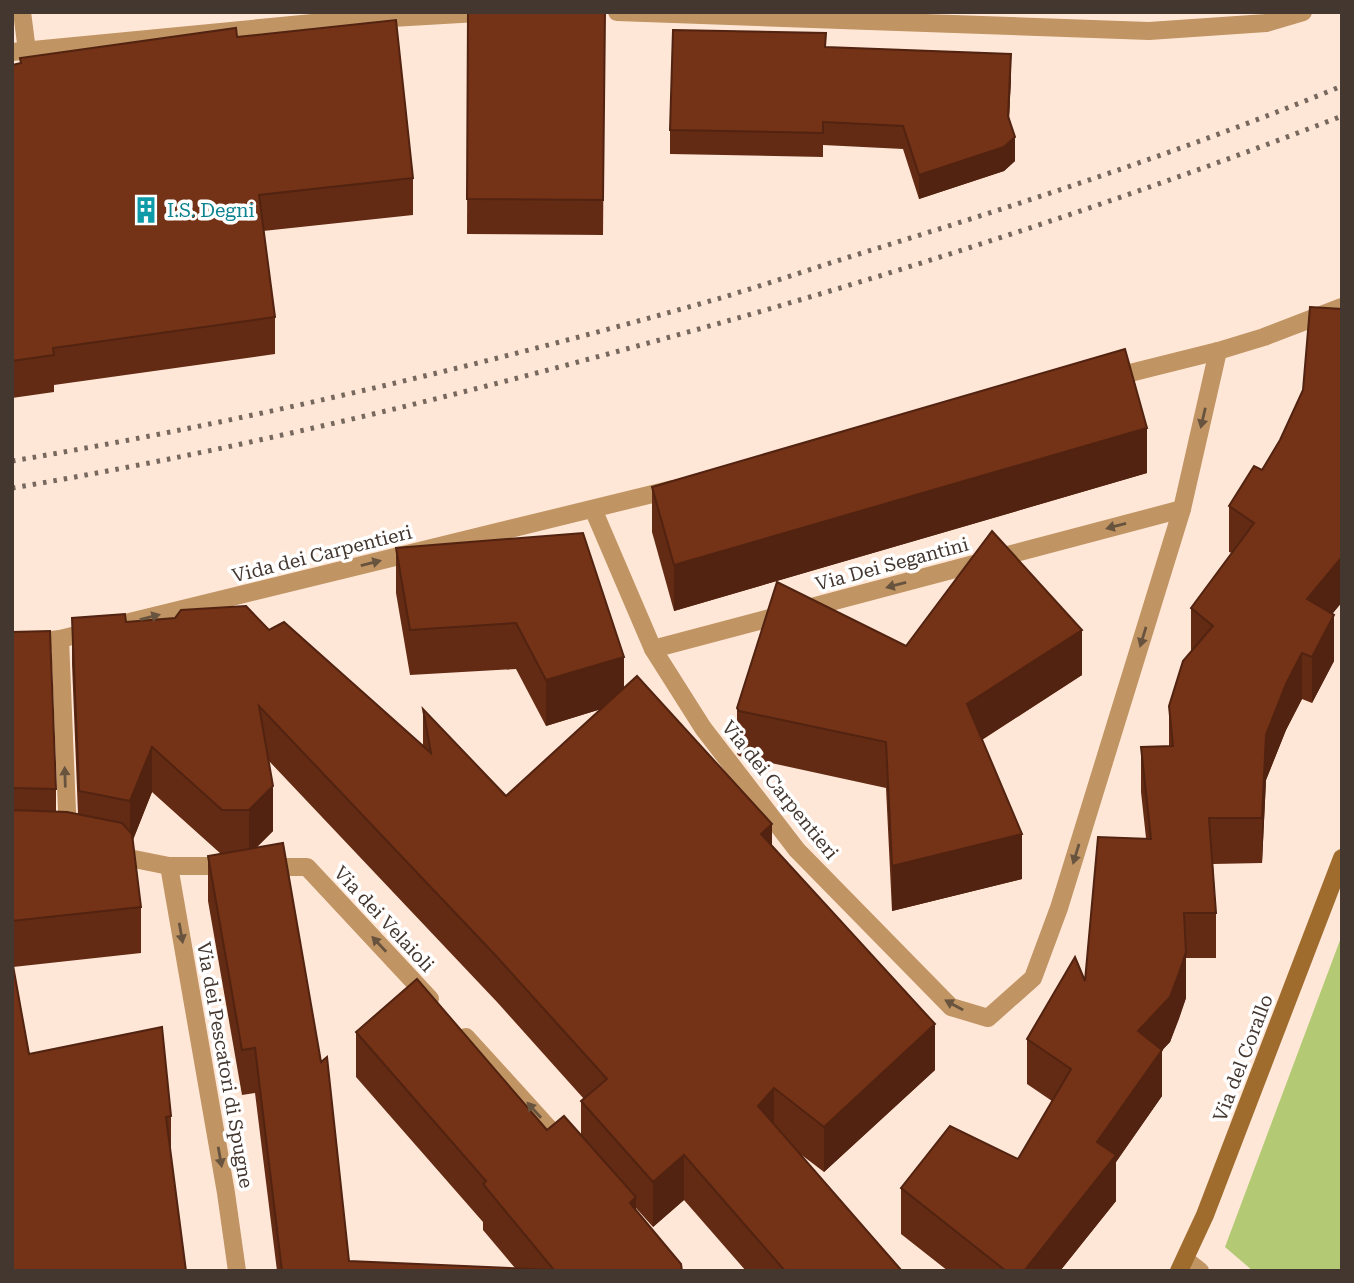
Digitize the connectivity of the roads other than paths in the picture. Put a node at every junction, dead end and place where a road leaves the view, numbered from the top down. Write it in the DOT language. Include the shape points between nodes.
graph roads {
  1 [pos="22,12"];
  2 [pos="495,12"];
  3 [pos="617,12"];
  4 [pos="1303,12"];
  5 [pos="20,52"];
  6 [pos="1342,306"];
  7 [pos="1217,351"];
  8 [pos="1095,382"];
  9 [pos="688,485"];
  10 [pos="593,509"];
  11 [pos="1182,509"];
  12 [pos="60,639"];
  13 [pos="12,645"];
  14 [pos="653,649"];
  15 [pos="1342,858"];
  16 [pos="169,866"];
  17 [pos="579,1161"];
  18 [pos="1189,1267"];
  19 [pos="237,1271"];
  1 -- 5 [label="street"];
  2 -- 5 [label="street" via="323,22"];
  3 -- 4 [label="street" via="1149,31 1266,23"];
  6 -- 7 [label="street"];
  7 -- 8 [label="street"];
  7 -- 11 [label="street, Via dei Carpentieri, one-way"];
  9 -- 10 [label="street"];
  12 -- 10 [label="street, Vida dei Carpentieri, one-way"];
  10 -- 14 [label="street, Via dei Carpentieri"];
  11 -- 14 [label="street, Via Dei Segantini, one-way"];
  11 -- 14 [label="street, Via dei Carpentieri, one-way" via="1059,908 1033,978 988,1018 951,1006 797,850 703,728"];
  12 -- 13 [label="street, Vida dei Carpentieri"];
  16 -- 12 [label="street, Via dei Velaioli, one-way" via="74,847"];
  15 -- 18 [label="street, Via del Corallo"];
  17 -- 16 [label="street, Via dei Velaioli, one-way" via="307,867"];
  16 -- 19 [label="street, Via dei Pescatori di Spugne, one-way"];
}
